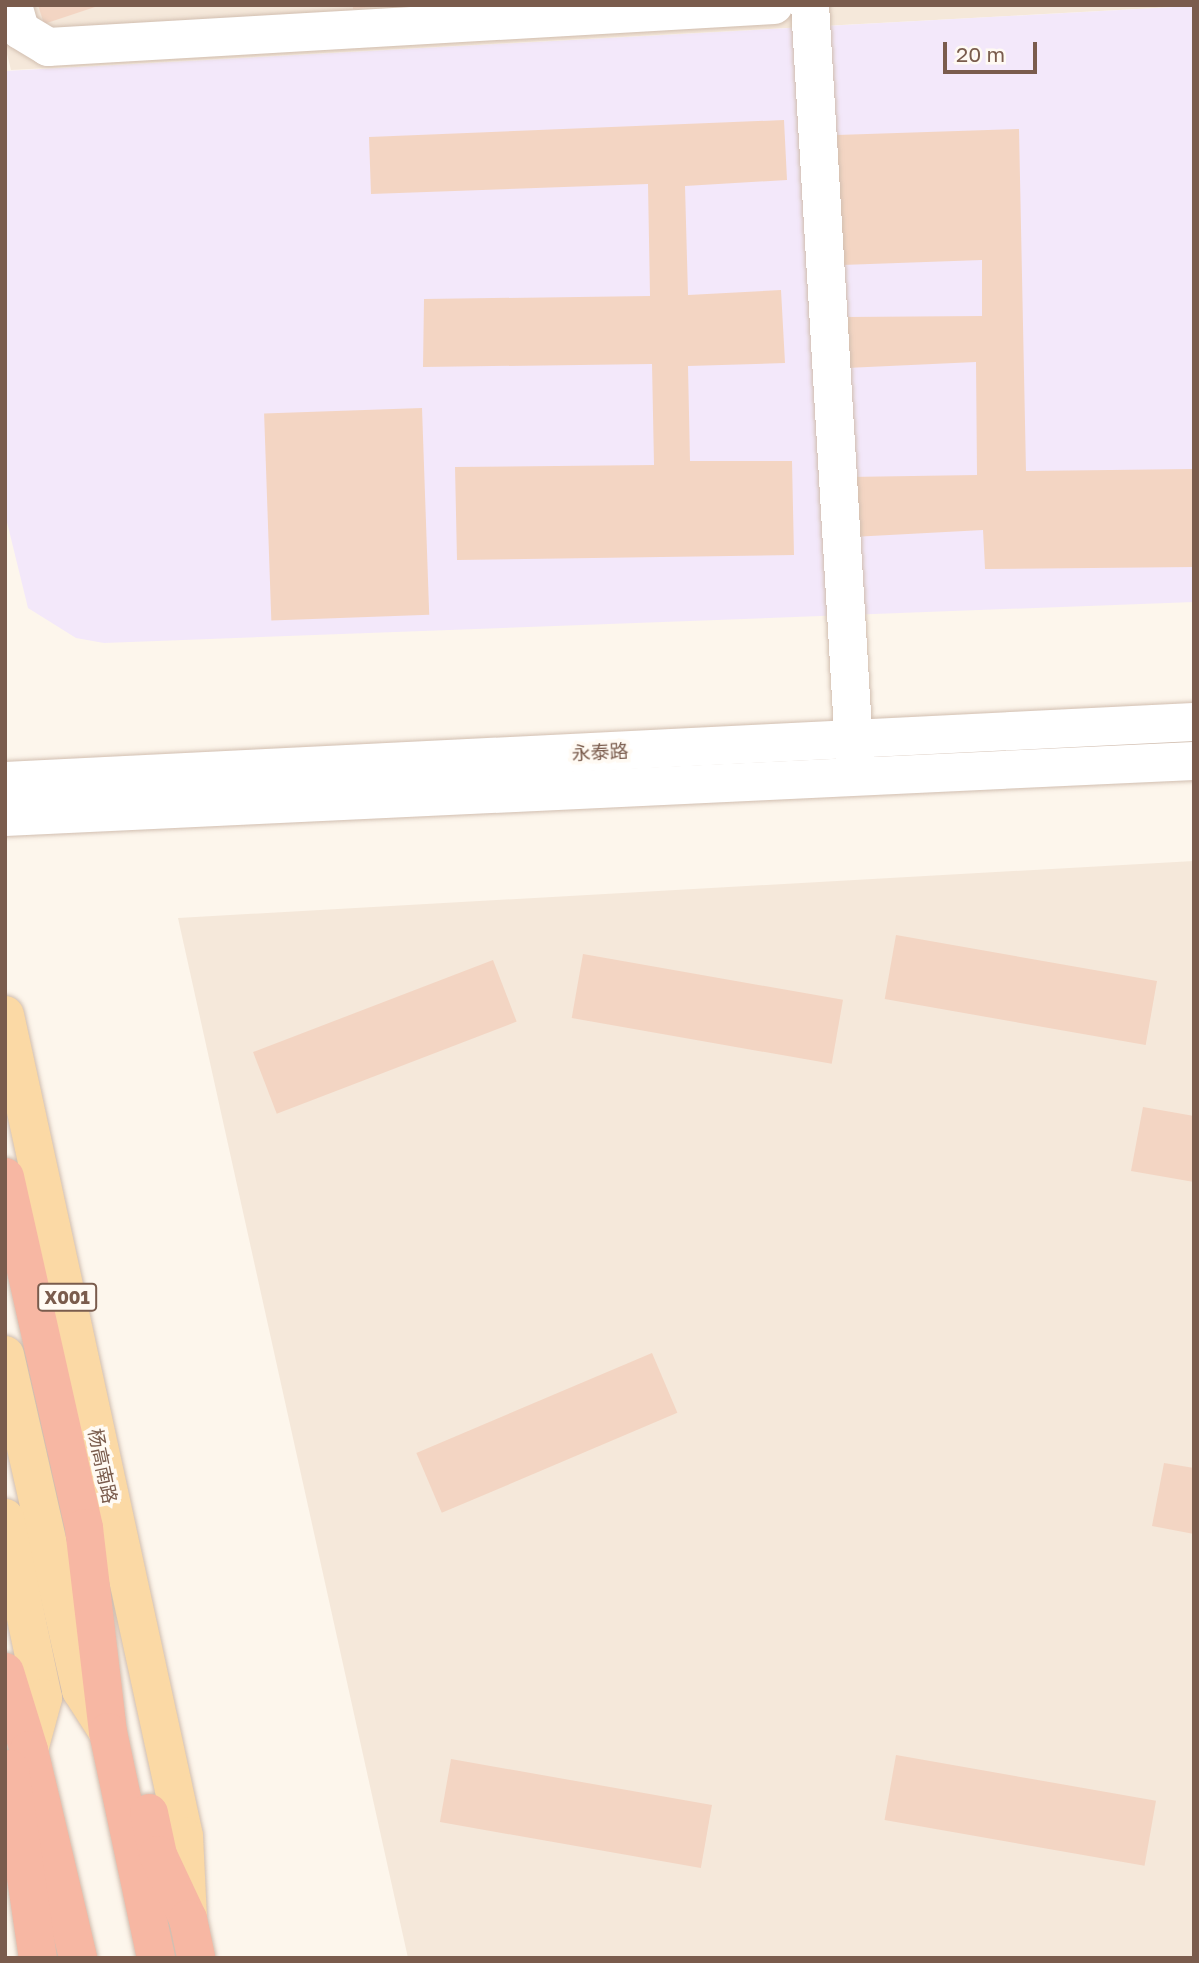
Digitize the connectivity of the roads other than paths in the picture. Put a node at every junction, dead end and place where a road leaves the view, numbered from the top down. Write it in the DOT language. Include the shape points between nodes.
graph roads {
  1 [pos="13,5"];
  2 [pos="774,5"];
  3 [pos="810,5"];
  4 [pos="315,18"];
  5 [pos="1194,722"];
  6 [pos="854,739"];
  7 [pos="1194,761"];
  8 [pos="856,776"];
  9 [pos="5,781"];
  10 [pos="5,817"];
  11 [pos="5,1015"];
  12 [pos="5,1177"];
  13 [pos="5,1354"];
  14 [pos="5,1518"];
  15 [pos="84,1528"];
  16 [pos="5,1672"];
  17 [pos="108,1732"];
  18 [pos="17,1746"];
  19 [pos="5,1846"];
  20 [pos="188,1919"];
  21 [pos="37,1951"];
  22 [pos="78,1958"];
  23 [pos="156,1958"];
  24 [pos="196,1958"];
  1 -- 4 [label="street" via="20,30 48,47"];
  2 -- 4 [label="street"];
  3 -- 6 [label="street"];
  5 -- 6 [label="street, 永泰路"];
  6 -- 8 [label="street"];
  6 -- 9 [label="street, 永泰路"];
  7 -- 8 [label="street, 永泰路"];
  8 -- 10 [label="street, 永泰路"];
  11 -- 20 [label="main road, 杨高南路 / X001" via="184,1836"];
  12 -- 15 [label="highway, 杨高南路 / X001"];
  13 -- 17 [label="main road, 杨高南路 / X001" via="80,1690"];
  14 -- 18 [label="main road" via="43,1698"];
  15 -- 17 [label="highway, 杨高南路 / X001"];
  15 -- 20 [label="highway" via="158,1855"];
  16 -- 18 [label="highway"];
  17 -- 23 [label="highway, 杨高南路 / X001"];
  18 -- 21 [label="highway"];
  18 -- 22 [label="highway"];
  19 -- 21 [label="main road"];
  20 -- 24 [label="highway"];
}
